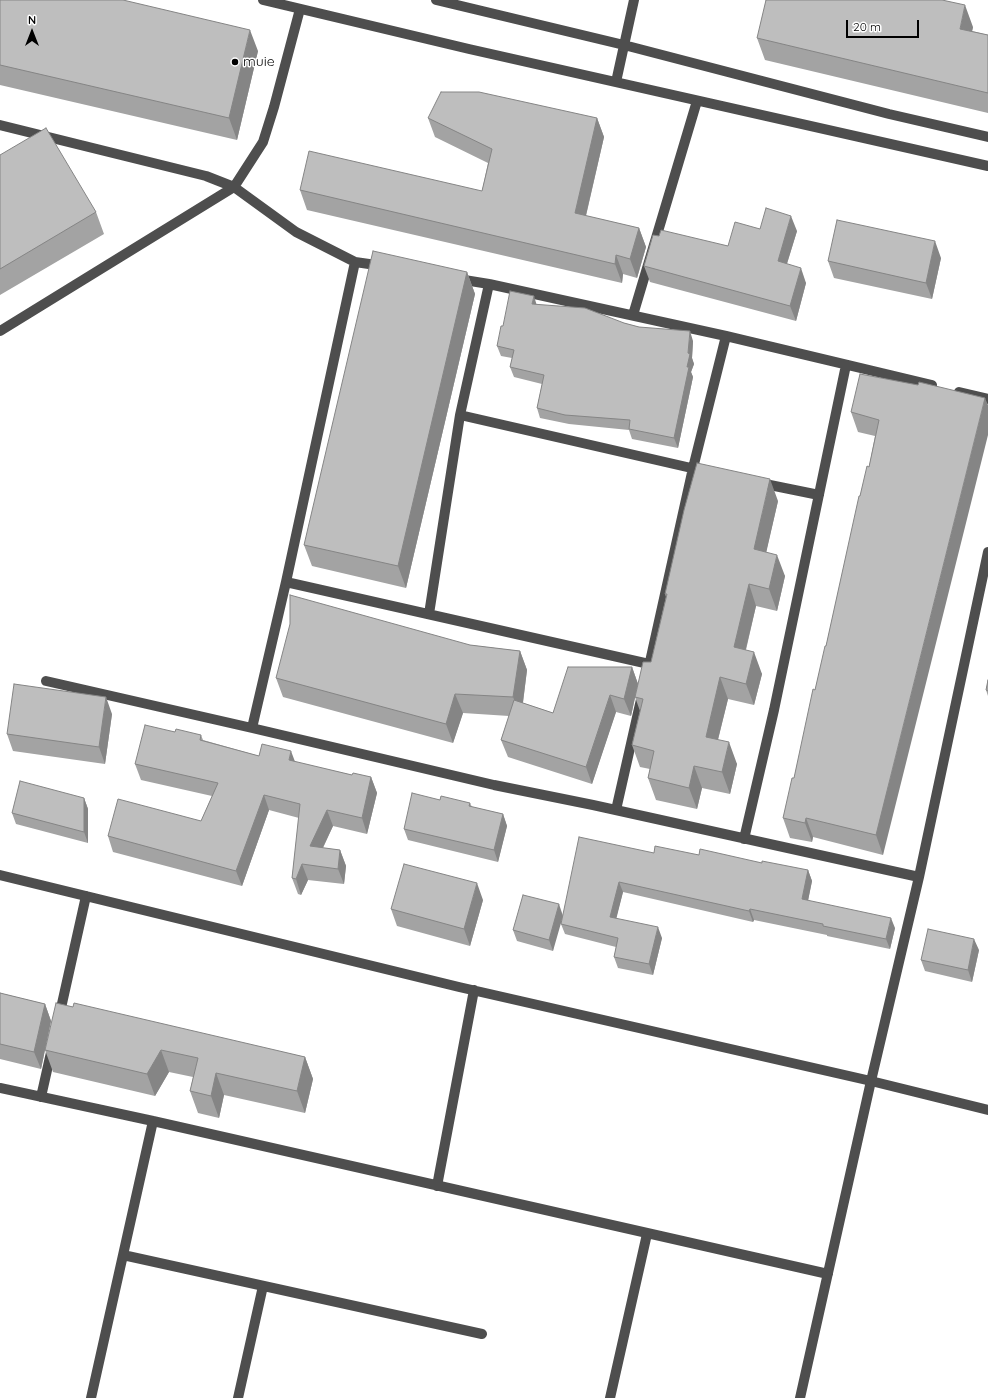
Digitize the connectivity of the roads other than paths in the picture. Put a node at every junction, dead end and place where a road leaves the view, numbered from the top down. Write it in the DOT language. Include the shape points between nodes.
graph roads {
  1 [pos="263,0"];
  2 [pos="436,0"];
  3 [pos="634,0"];
  4 [pos="300,9"];
  5 [pos="624,45"];
  6 [pos="616,82"];
  7 [pos="697,101"];
  8 [pos="0,126"];
  9 [pos="988,137"];
  10 [pos="988,166"];
  11 [pos="234,187"];
  12 [pos="355,262"];
  13 [pos="395,268"];
  14 [pos="450,277"];
  15 [pos="489,284"];
  16 [pos="633,315"];
  17 [pos="0,330"];
  18 [pos="726,336"];
  19 [pos="846,365"];
  20 [pos="988,399"];
  21 [pos="460,415"];
  22 [pos="693,468"];
  23 [pos="708,472"];
  24 [pos="752,481"];
  25 [pos="819,495"];
  26 [pos="988,552"];
  27 [pos="286,582"];
  28 [pos="429,614"];
  29 [pos="649,664"];
  30 [pos="46,681"];
  31 [pos="252,728"];
  32 [pos="616,810"];
  33 [pos="744,839"];
  34 [pos="0,875"];
  35 [pos="919,877"];
  36 [pos="86,896"];
  37 [pos="474,990"];
  38 [pos="871,1081"];
  39 [pos="0,1088"];
  40 [pos="41,1097"];
  41 [pos="988,1110"];
  42 [pos="153,1121"];
  43 [pos="437,1186"];
  44 [pos="647,1234"];
  45 [pos="123,1255"];
  46 [pos="828,1274"];
  47 [pos="263,1286"];
  48 [pos="482,1334"];
  49 [pos="91,1398"];
  50 [pos="238,1398"];
  51 [pos="610,1398"];
  52 [pos="800,1398"];
  1 -- 4 [label="street"];
  2 -- 5 [label="street"];
  3 -- 5 [label="street"];
  4 -- 6 [label="street"];
  4 -- 11 [label="street" via="262,142"];
  5 -- 6 [label="street"];
  5 -- 9 [label="street"];
  6 -- 7 [label="street"];
  7 -- 10 [label="street"];
  7 -- 16 [label="street"];
  8 -- 11 [label="street" via="206,176"];
  11 -- 12 [label="street" via="296,232"];
  11 -- 17 [label="street"];
  12 -- 13 [label="street"];
  12 -- 27 [label="street"];
  14 -- 15 [label="street"];
  15 -- 16 [label="street"];
  15 -- 21 [label="street"];
  16 -- 18 [label="street"];
  18 -- 19 [label="street"];
  18 -- 22 [label="street"];
  19 -- 20 [label="street"];
  19 -- 25 [label="street"];
  21 -- 22 [label="street"];
  21 -- 28 [label="street"];
  22 -- 23 [label="street"];
  22 -- 29 [label="street"];
  24 -- 25 [label="street"];
  25 -- 33 [label="street"];
  26 -- 35 [label="street"];
  27 -- 28 [label="street"];
  27 -- 31 [label="street"];
  28 -- 29 [label="street"];
  29 -- 32 [label="street"];
  30 -- 31 [label="street"];
  31 -- 32 [label="street" via="494,785"];
  32 -- 33 [label="street"];
  33 -- 35 [label="street"];
  34 -- 36 [label="street"];
  35 -- 38 [label="street"];
  36 -- 37 [label="street"];
  36 -- 40 [label="street"];
  37 -- 38 [label="street"];
  37 -- 43 [label="street"];
  38 -- 41 [label="street"];
  38 -- 46 [label="street"];
  39 -- 40 [label="street"];
  40 -- 42 [label="street"];
  42 -- 43 [label="street"];
  42 -- 45 [label="street"];
  43 -- 44 [label="street"];
  44 -- 46 [label="street"];
  44 -- 51 [label="street"];
  45 -- 47 [label="street"];
  45 -- 49 [label="street"];
  46 -- 52 [label="street"];
  47 -- 48 [label="street"];
  47 -- 50 [label="street"];
}
